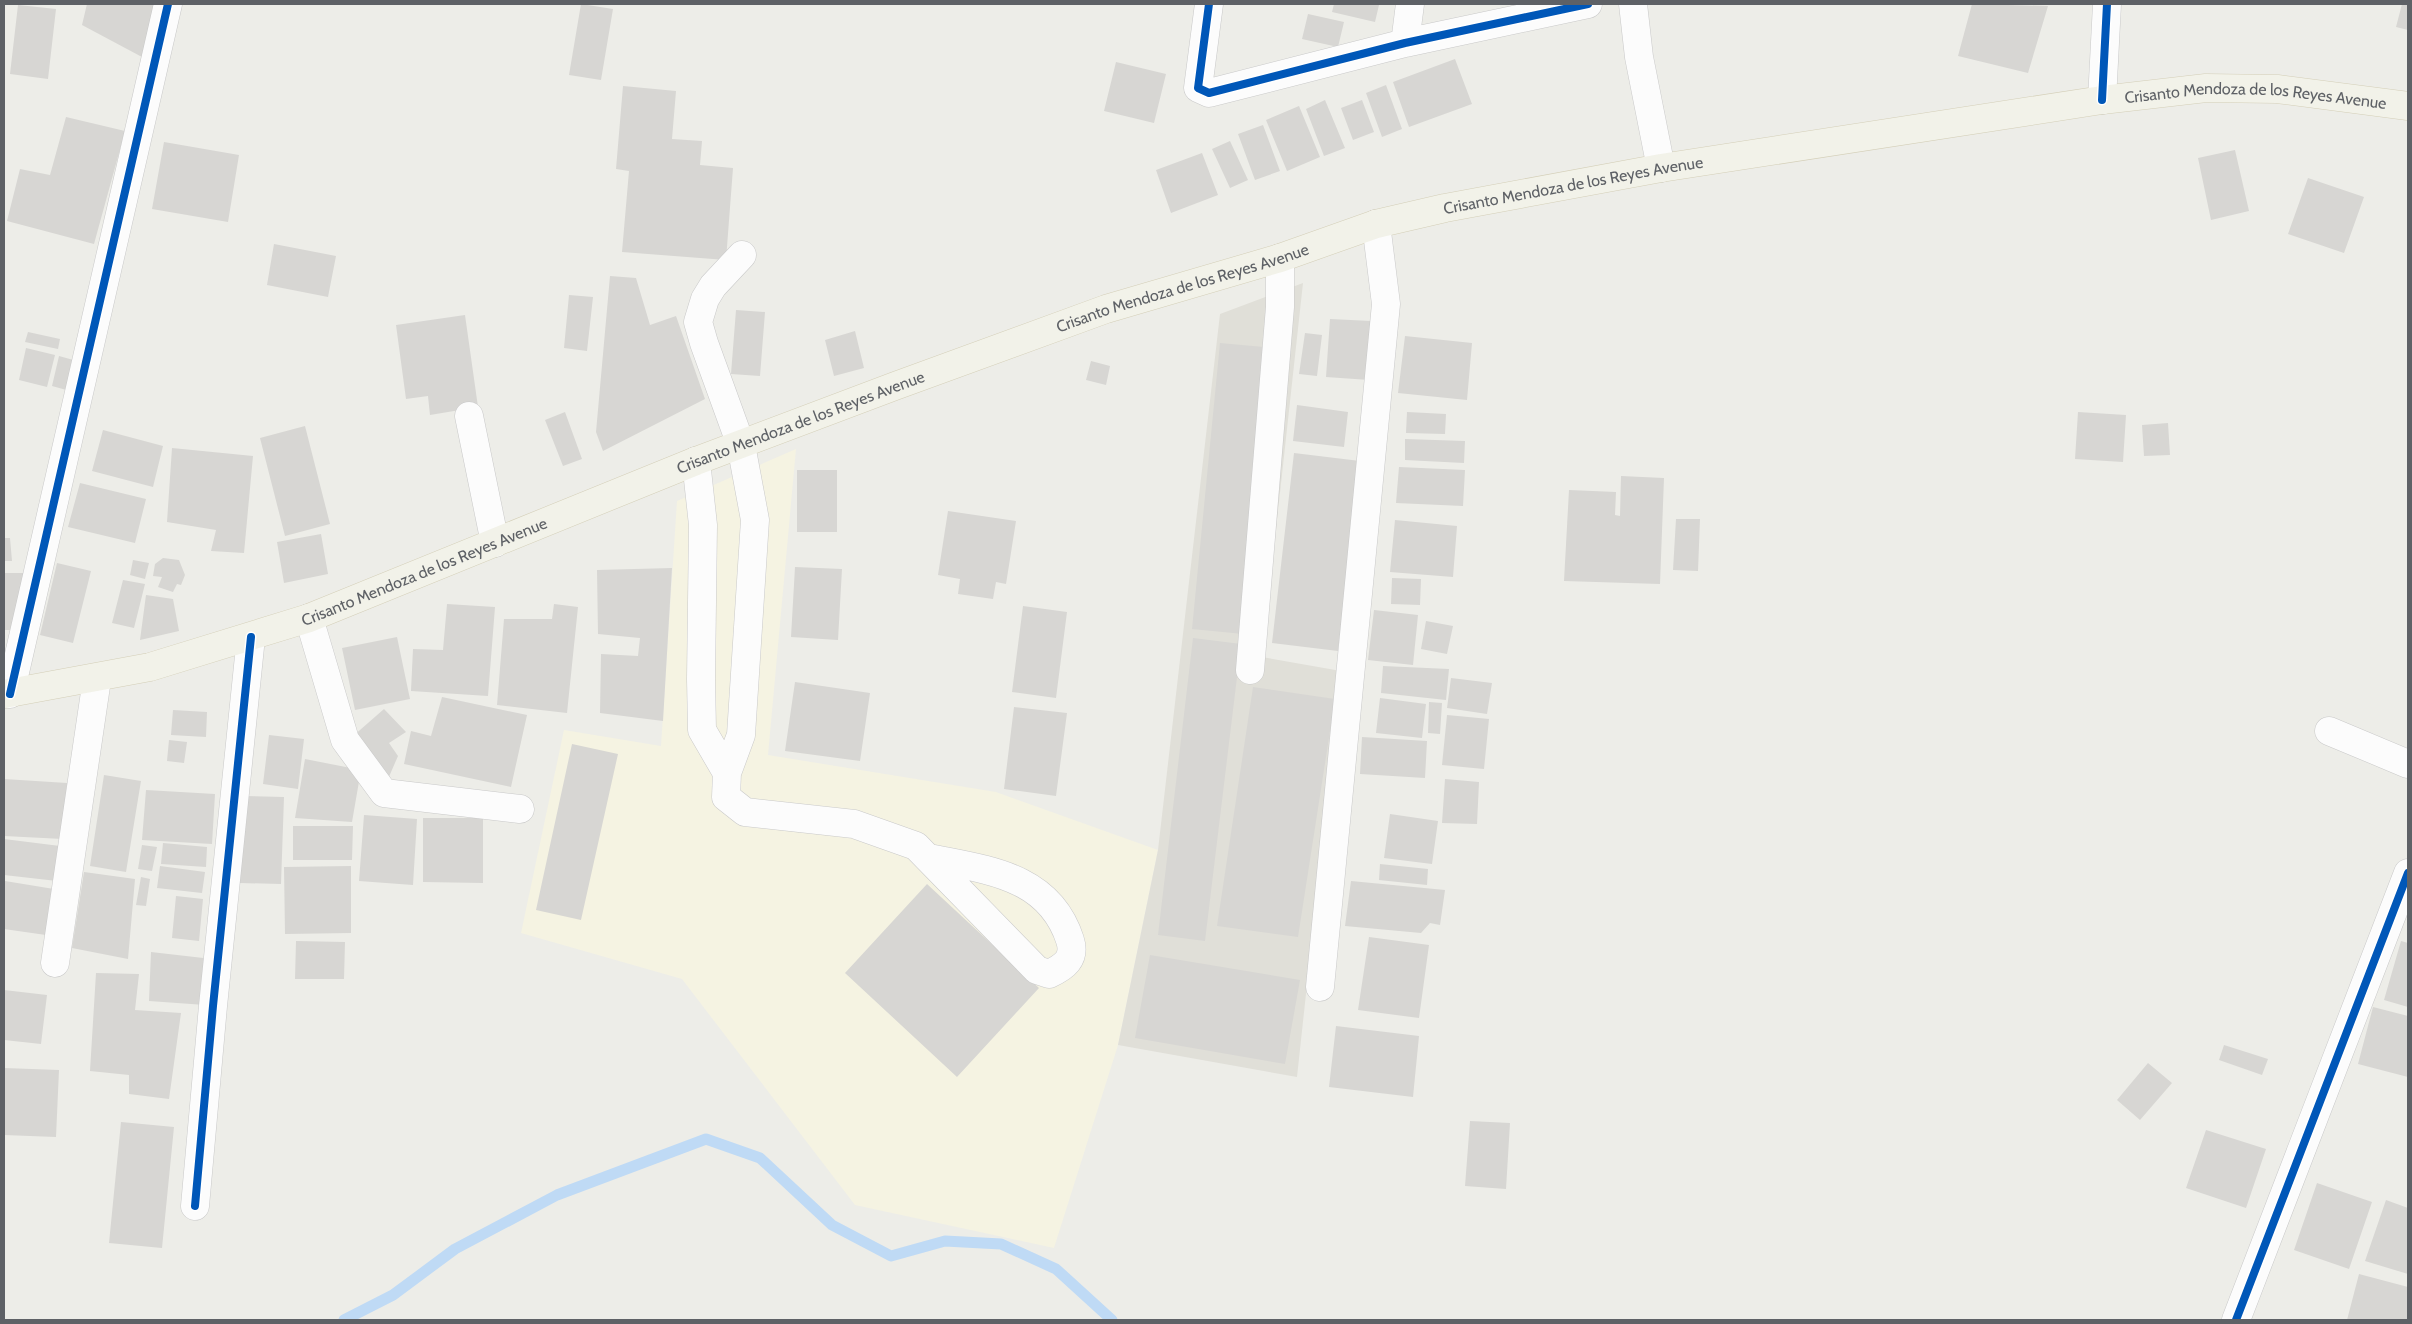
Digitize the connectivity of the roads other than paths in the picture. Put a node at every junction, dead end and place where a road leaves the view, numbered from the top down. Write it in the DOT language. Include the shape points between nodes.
graph roads {
  1 [pos="168,4"];
  2 [pos="1209,4"];
  3 [pos="1410,4"];
  4 [pos="1588,4"];
  5 [pos="1632,4"];
  6 [pos="2107,4"];
  7 [pos="1405,43"];
  8 [pos="2102,100"];
  9 [pos="2408,106"];
  10 [pos="1661,168"];
  11 [pos="1376,224"];
  12 [pos="742,255"];
  13 [pos="1280,258"];
  14 [pos="469,416"];
  15 [pos="742,445"];
  16 [pos="696,462"];
  17 [pos="495,542"];
  18 [pos="309,618"];
  19 [pos="251,637"];
  20 [pos="1250,670"];
  21 [pos="97,679"];
  22 [pos="7,694"];
  23 [pos="2329,731"];
  24 [pos="2408,764"];
  25 [pos="727,773"];
  26 [pos="520,808"];
  27 [pos="929,858"];
  28 [pos="2408,873"];
  29 [pos="54,963"];
  30 [pos="1320,987"];
  31 [pos="195,1206"];
  32 [pos="2236,1320"];
  1 -- 22 [label="street"];
  2 -- 7 [label="street" via="1198,88 1209,93"];
  3 -- 7 [label="street"];
  4 -- 7 [label="street"];
  5 -- 10 [label="street"];
  6 -- 8 [label="street"];
  8 -- 9 [label="main road, Crisanto Mendoza de los Reyes Avenue" via="2206,88 2278,89"];
  8 -- 10 [label="main road, Crisanto Mendoza de los Reyes Avenue"];
  10 -- 11 [label="main road, Crisanto Mendoza de los Reyes Avenue"];
  11 -- 13 [label="main road, Crisanto Mendoza de los Reyes Avenue"];
  11 -- 30 [label="street" via="1386,304"];
  12 -- 15 [label="street" via="712,286 698,322"];
  13 -- 15 [label="main road, Crisanto Mendoza de los Reyes Avenue" via="1106,309"];
  13 -- 20 [label="street" via="1280,307"];
  14 -- 17 [label="street"];
  15 -- 16 [label="main road, Crisanto Mendoza de los Reyes Avenue"];
  15 -- 25 [label="street" via="755,520 741,735"];
  16 -- 17 [label="main road, Crisanto Mendoza de los Reyes Avenue"];
  16 -- 25 [label="street" via="703,525 702,730"];
  17 -- 18 [label="main road, Crisanto Mendoza de los Reyes Avenue"];
  18 -- 19 [label="main road, Crisanto Mendoza de los Reyes Avenue"];
  18 -- 26 [label="street" via="345,740 384,793"];
  19 -- 21 [label="main road, Crisanto Mendoza de los Reyes Avenue"];
  19 -- 31 [label="street"];
  21 -- 22 [label="main road, Crisanto Mendoza de los Reyes Avenue"];
  21 -- 29 [label="street"];
  23 -- 24 [label="street"];
  25 -- 27 [label="street" via="726,797 745,812 854,824 916,846"];
  27 -- 27 [label="street" via="1037,970 1049,974 1066,966 1072,946 1064,920 1038,891 1006,874"];
  28 -- 32 [label="street"];
}
